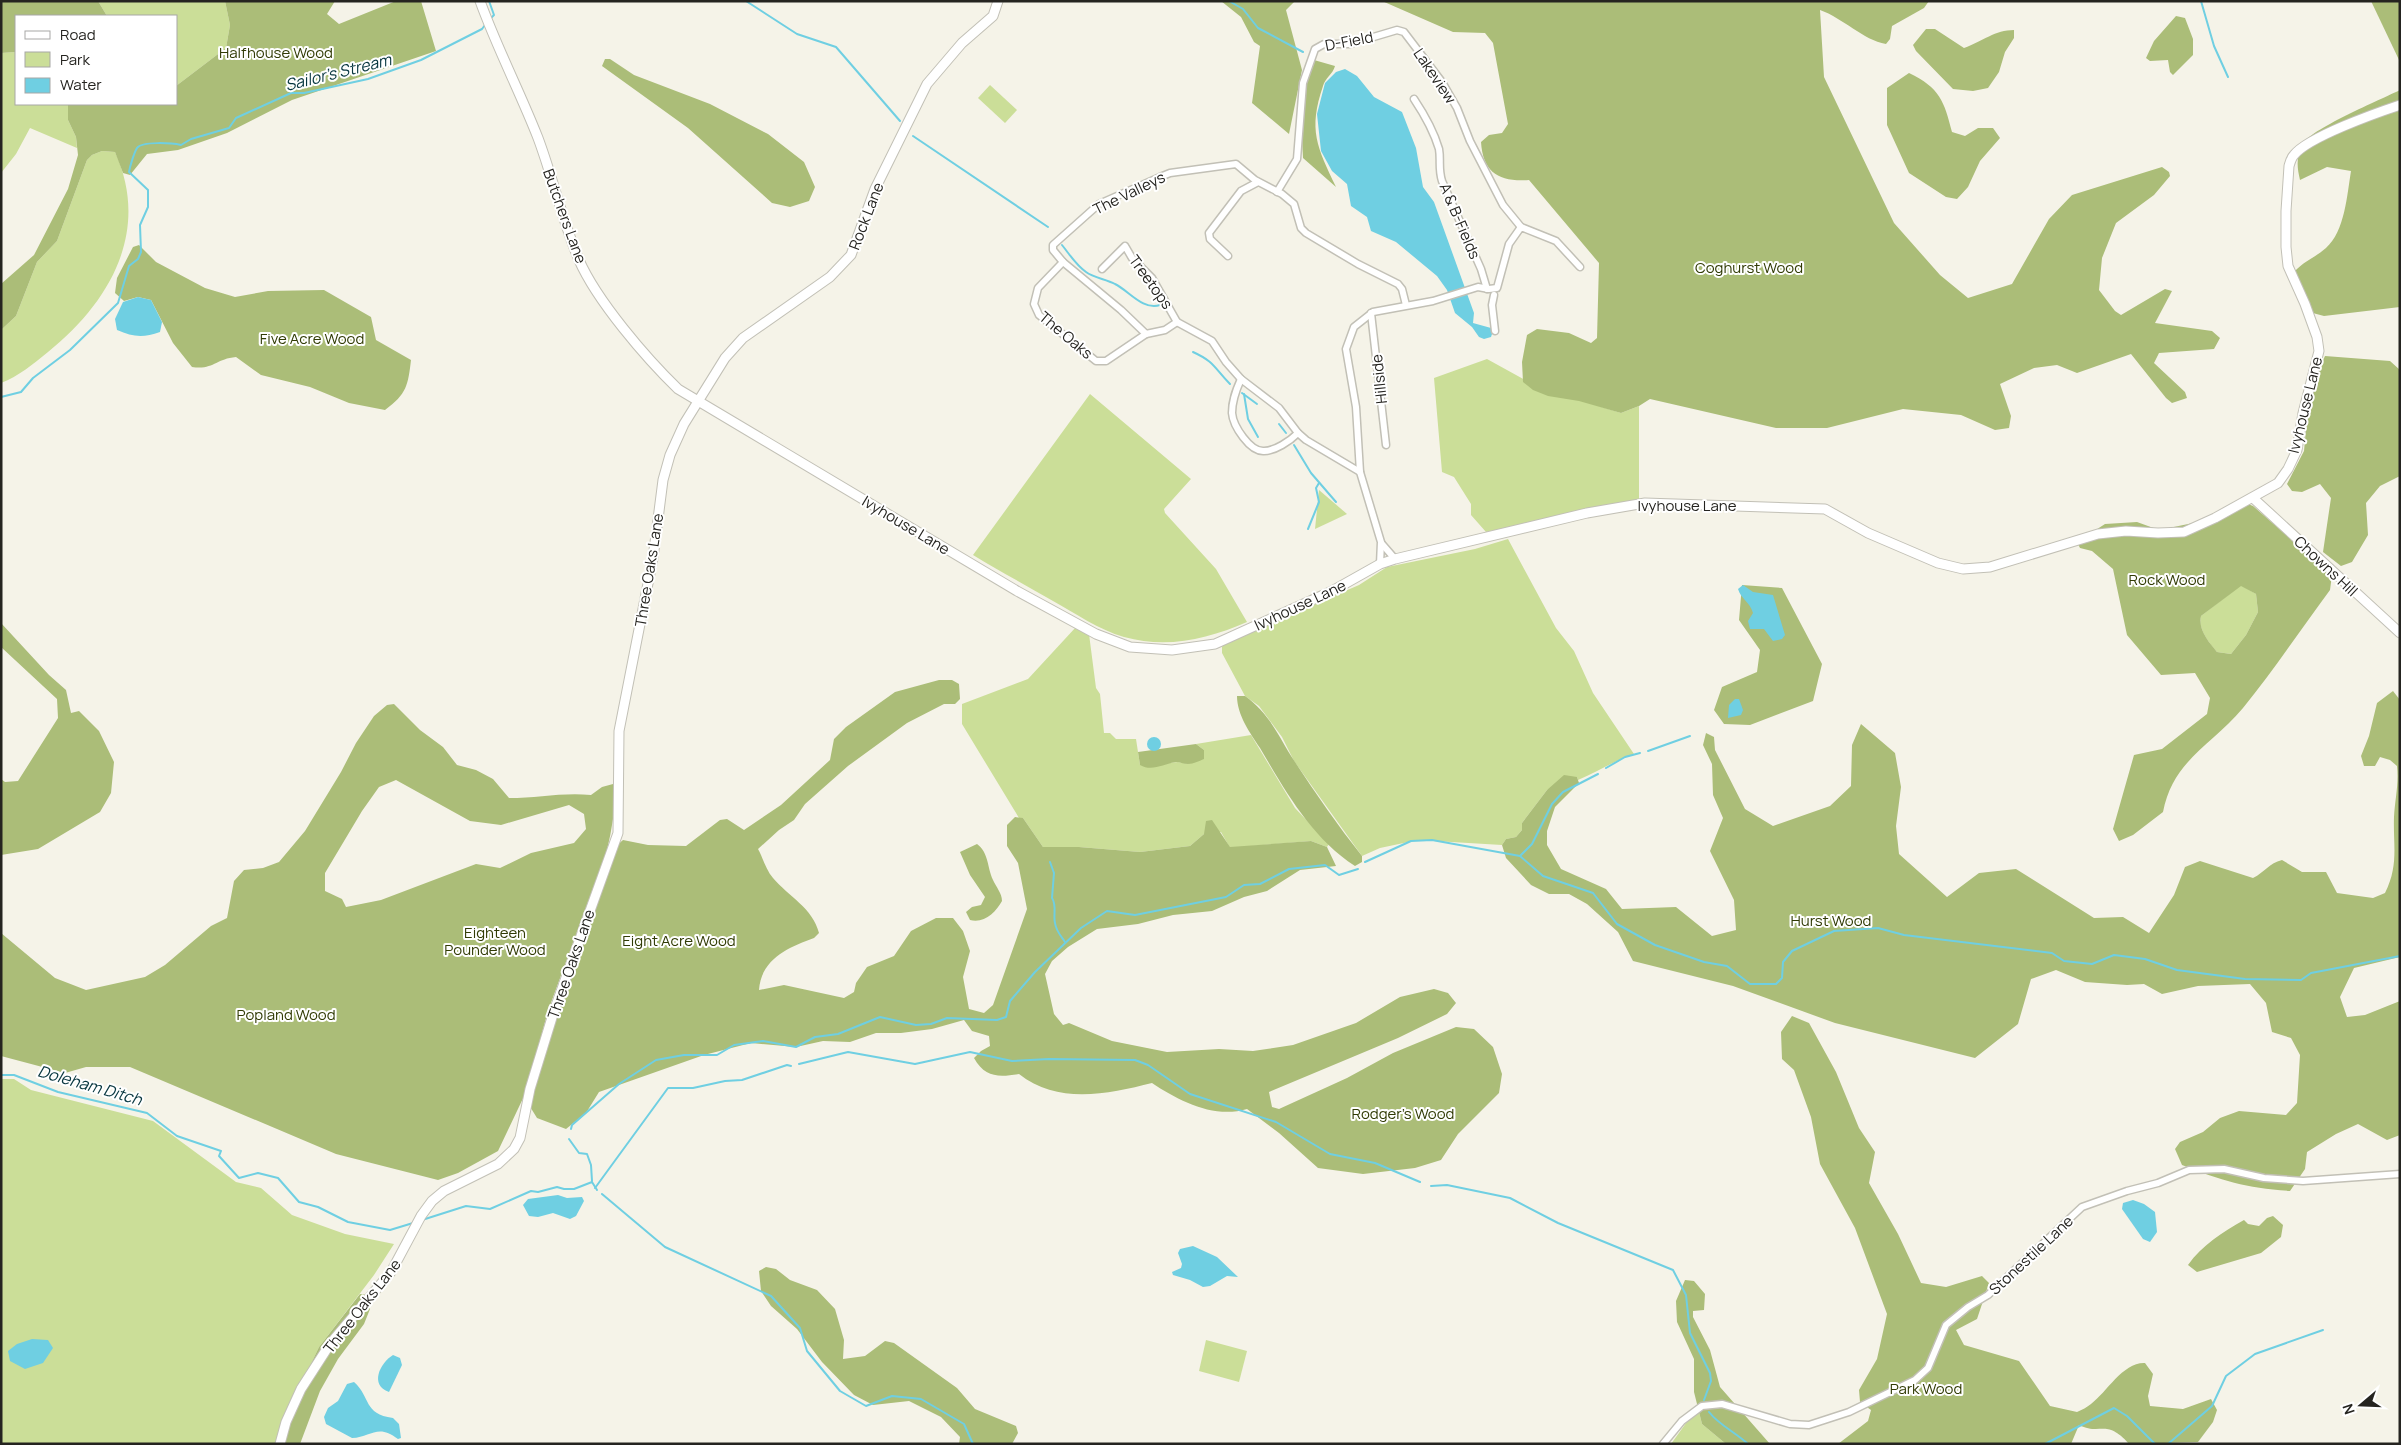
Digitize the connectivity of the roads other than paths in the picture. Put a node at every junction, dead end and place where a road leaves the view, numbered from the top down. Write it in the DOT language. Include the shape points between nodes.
graph roads {
  1 [pos="480,1"];
  2 [pos="998,1"];
  3 [pos="1384,33"];
  4 [pos="1414,99"];
  5 [pos="2400,105"];
  6 [pos="1258,182"];
  7 [pos="1277,192"];
  8 [pos="1521,227"];
  9 [pos="1228,256"];
  10 [pos="1063,262"];
  11 [pos="1102,268"];
  12 [pos="1580,268"];
  13 [pos="1486,289"];
  14 [pos="1494,295"];
  15 [pos="1406,306"];
  16 [pos="1370,313"];
  17 [pos="1177,322"];
  18 [pos="1495,331"];
  19 [pos="1146,334"];
  20 [pos="1241,380"];
  21 [pos="697,402"];
  22 [pos="1298,433"];
  23 [pos="1386,445"];
  24 [pos="1360,472"];
  25 [pos="2253,498"];
  26 [pos="1381,542"];
  27 [pos="1395,559"];
  28 [pos="1380,564"];
  29 [pos="2400,633"];
  30 [pos="2400,1174"];
  31 [pos="280,1444"];
  32 [pos="1662,1444"];
  1 -- 21 [label="street, Butchers Lane" via="539,140 580,262 600,295 656,367"];
  2 -- 21 [label="street, Rock Lane" via="993,16 962,43 927,84 875,189 851,255 830,277 743,338 725,358"];
  3 -- 7 [label="street, D-Field" via="1350,44 1324,44 1315,49 1303,83 1297,159"];
  3 -- 8 [label="street, Lakeview" via="1404,32 1442,82 1503,205"];
  4 -- 13 [label="street, A & B-Fields" via="1439,150 1438,168 1442,181"];
  5 -- 25 [label="street, Ivyhouse Lane" via="2314,141 2293,156 2289,166 2286,211 2288,266 2317,336 2319,351 2303,413 2298,450 2278,483"];
  6 -- 7 [label="street, The Valleys"];
  6 -- 9 [label="street" via="1241,191 1209,233 1210,239"];
  6 -- 10 [label="street, The Valleys" via="1236,164 1170,173 1099,204 1053,245 1053,250"];
  7 -- 15 [label="street, The Valleys" via="1294,204 1306,233 1398,284"];
  8 -- 12 [label="street" via="1556,241"];
  8 -- 13 [label="street" via="1509,244 1500,285"];
  10 -- 19 [label="street"];
  10 -- 19 [label="street, The Oaks" via="1038,288 1034,304 1039,315 1096,361 1106,361"];
  11 -- 17 [label="street, Treetops" via="1125,246 1152,278"];
  13 -- 15 [label="street" via="1481,287"];
  14 -- 18 [label="street"];
  15 -- 16 [label="street"];
  16 -- 23 [label="street, Hillside"];
  16 -- 24 [label="street" via="1354,327 1346,347 1356,407"];
  17 -- 19 [label="street, The Oaks" via="1165,330"];
  17 -- 20 [label="street" via="1212,341"];
  20 -- 22 [label="street" via="1279,408"];
  20 -- 22 [label="street" via="1234,393 1232,414 1238,432 1247,441 1256,449 1267,451"];
  21 -- 28 [label="street, Ivyhouse Lane" via="1025,595 1104,639 1130,647 1181,650 1215,644 1332,591"];
  21 -- 31 [label="street, Three Oaks Lane" via="670,455 663,480 653,558 619,731 618,832 554,1011 530,1089 520,1138 514,1149 498,1164 444,1191 432,1201 390,1272 330,1344 301,1389"];
  22 -- 24 [label="street"];
  24 -- 26 [label="street"];
  25 -- 27 [label="street, Ivyhouse Lane" via="2184,532 2098,534 1990,567 1970,569 1950,567 1891,543 1825,509 1660,503 1587,513"];
  25 -- 29 [label="street, Chowns Hill"];
  26 -- 27 [label="street"];
  26 -- 28 [label="street"];
  27 -- 28 [label="street, Ivyhouse Lane"];
  30 -- 32 [label="street, Stonestile Lane" via="2303,1181 2264,1178 2224,1169 2189,1170 2158,1183 2127,1190 2082,1207 1988,1295 1946,1325 1928,1368 1915,1380 1849,1412 1809,1425 1790,1424 1722,1404 1702,1406 1682,1421"];
}
